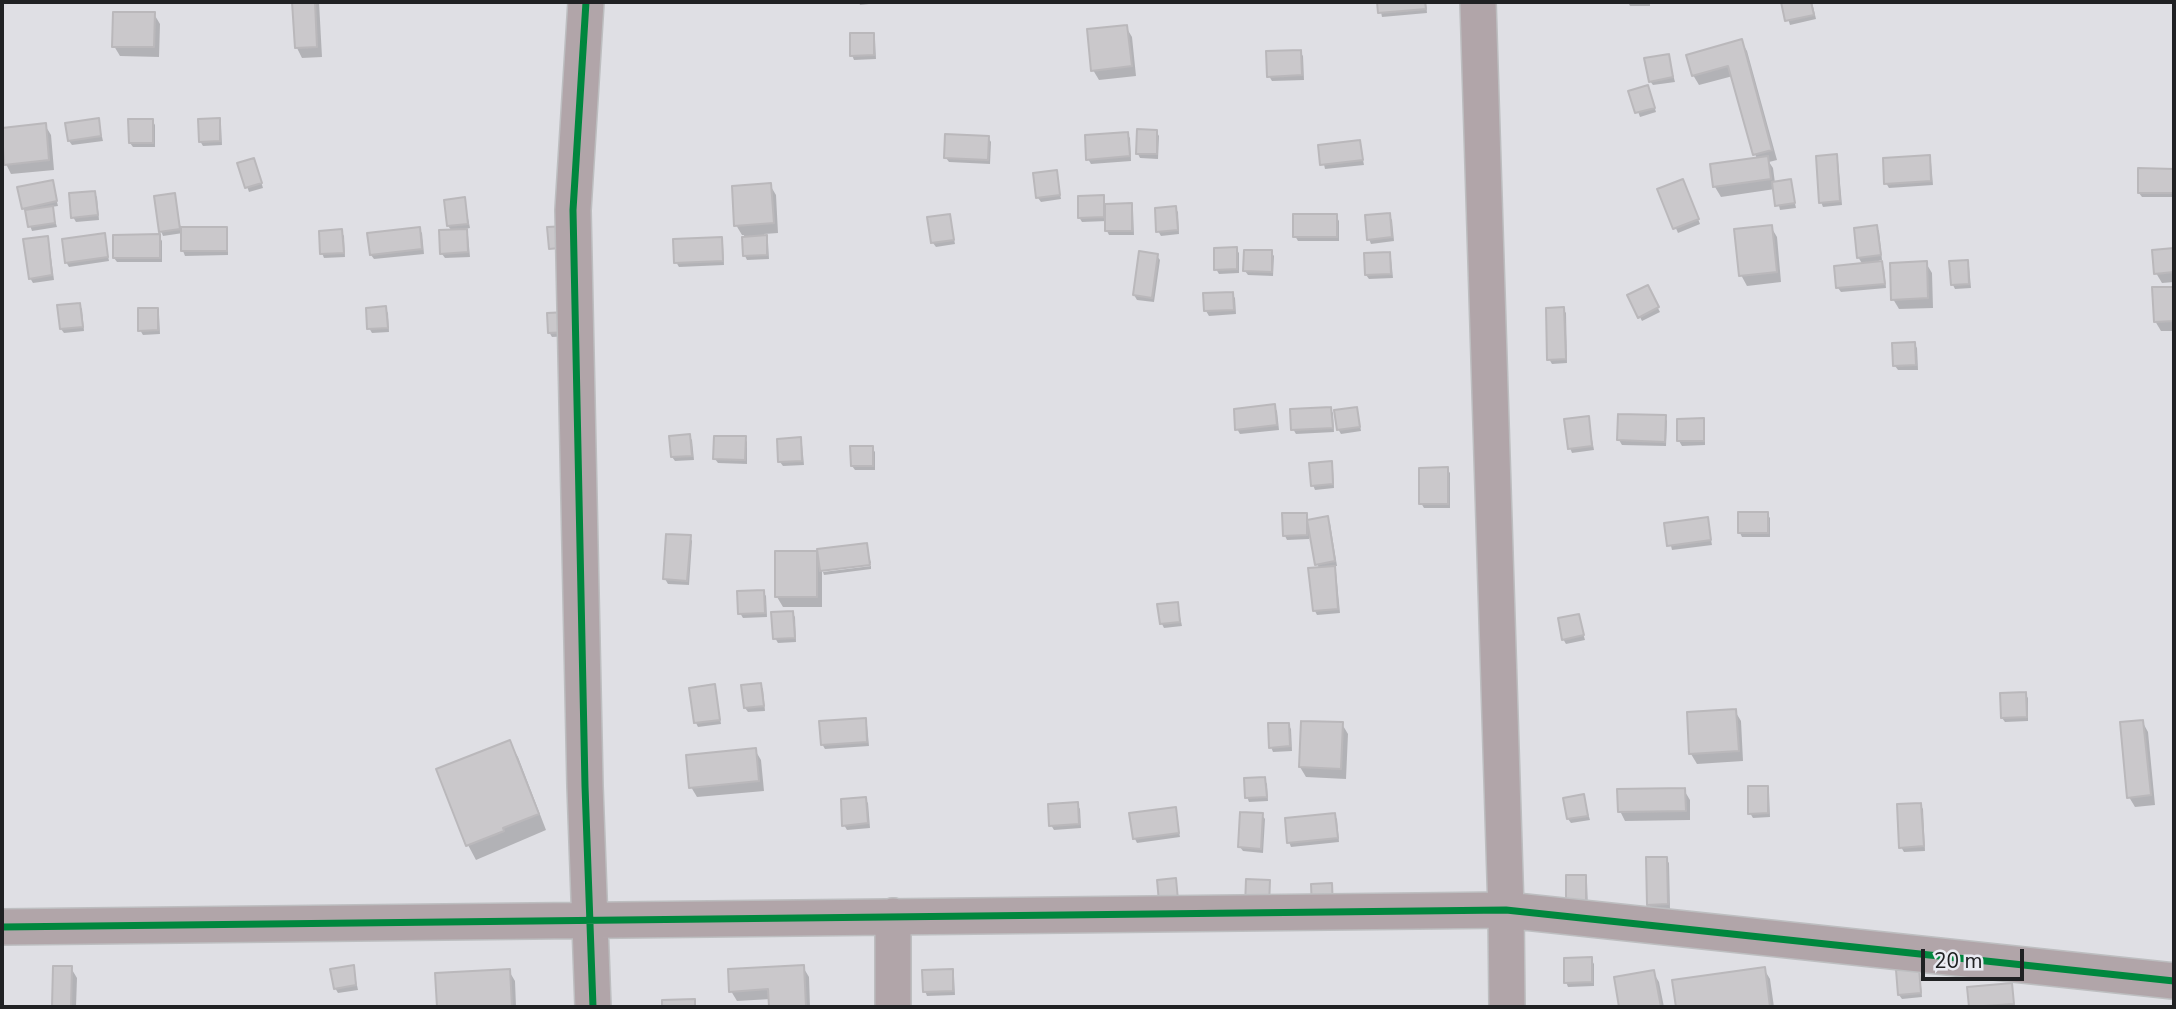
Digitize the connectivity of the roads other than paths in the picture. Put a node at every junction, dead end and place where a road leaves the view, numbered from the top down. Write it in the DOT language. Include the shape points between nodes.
graph roads {
  1 [pos="586,2"];
  2 [pos="1478,2"];
  3 [pos="1506,910"];
  4 [pos="893,916"];
  5 [pos="590,920"];
  6 [pos="2,927"];
  7 [pos="2174,981"];
  8 [pos="593,1007"];
  9 [pos="893,1007"];
  10 [pos="1507,1007"];
  1 -- 5 [label="street" via="573,210"];
  2 -- 3 [label="street"];
  3 -- 4 [label="street"];
  3 -- 7 [label="street"];
  3 -- 10 [label="street"];
  4 -- 5 [label="street"];
  4 -- 9 [label="street"];
  5 -- 6 [label="street"];
  5 -- 8 [label="street"];
}
